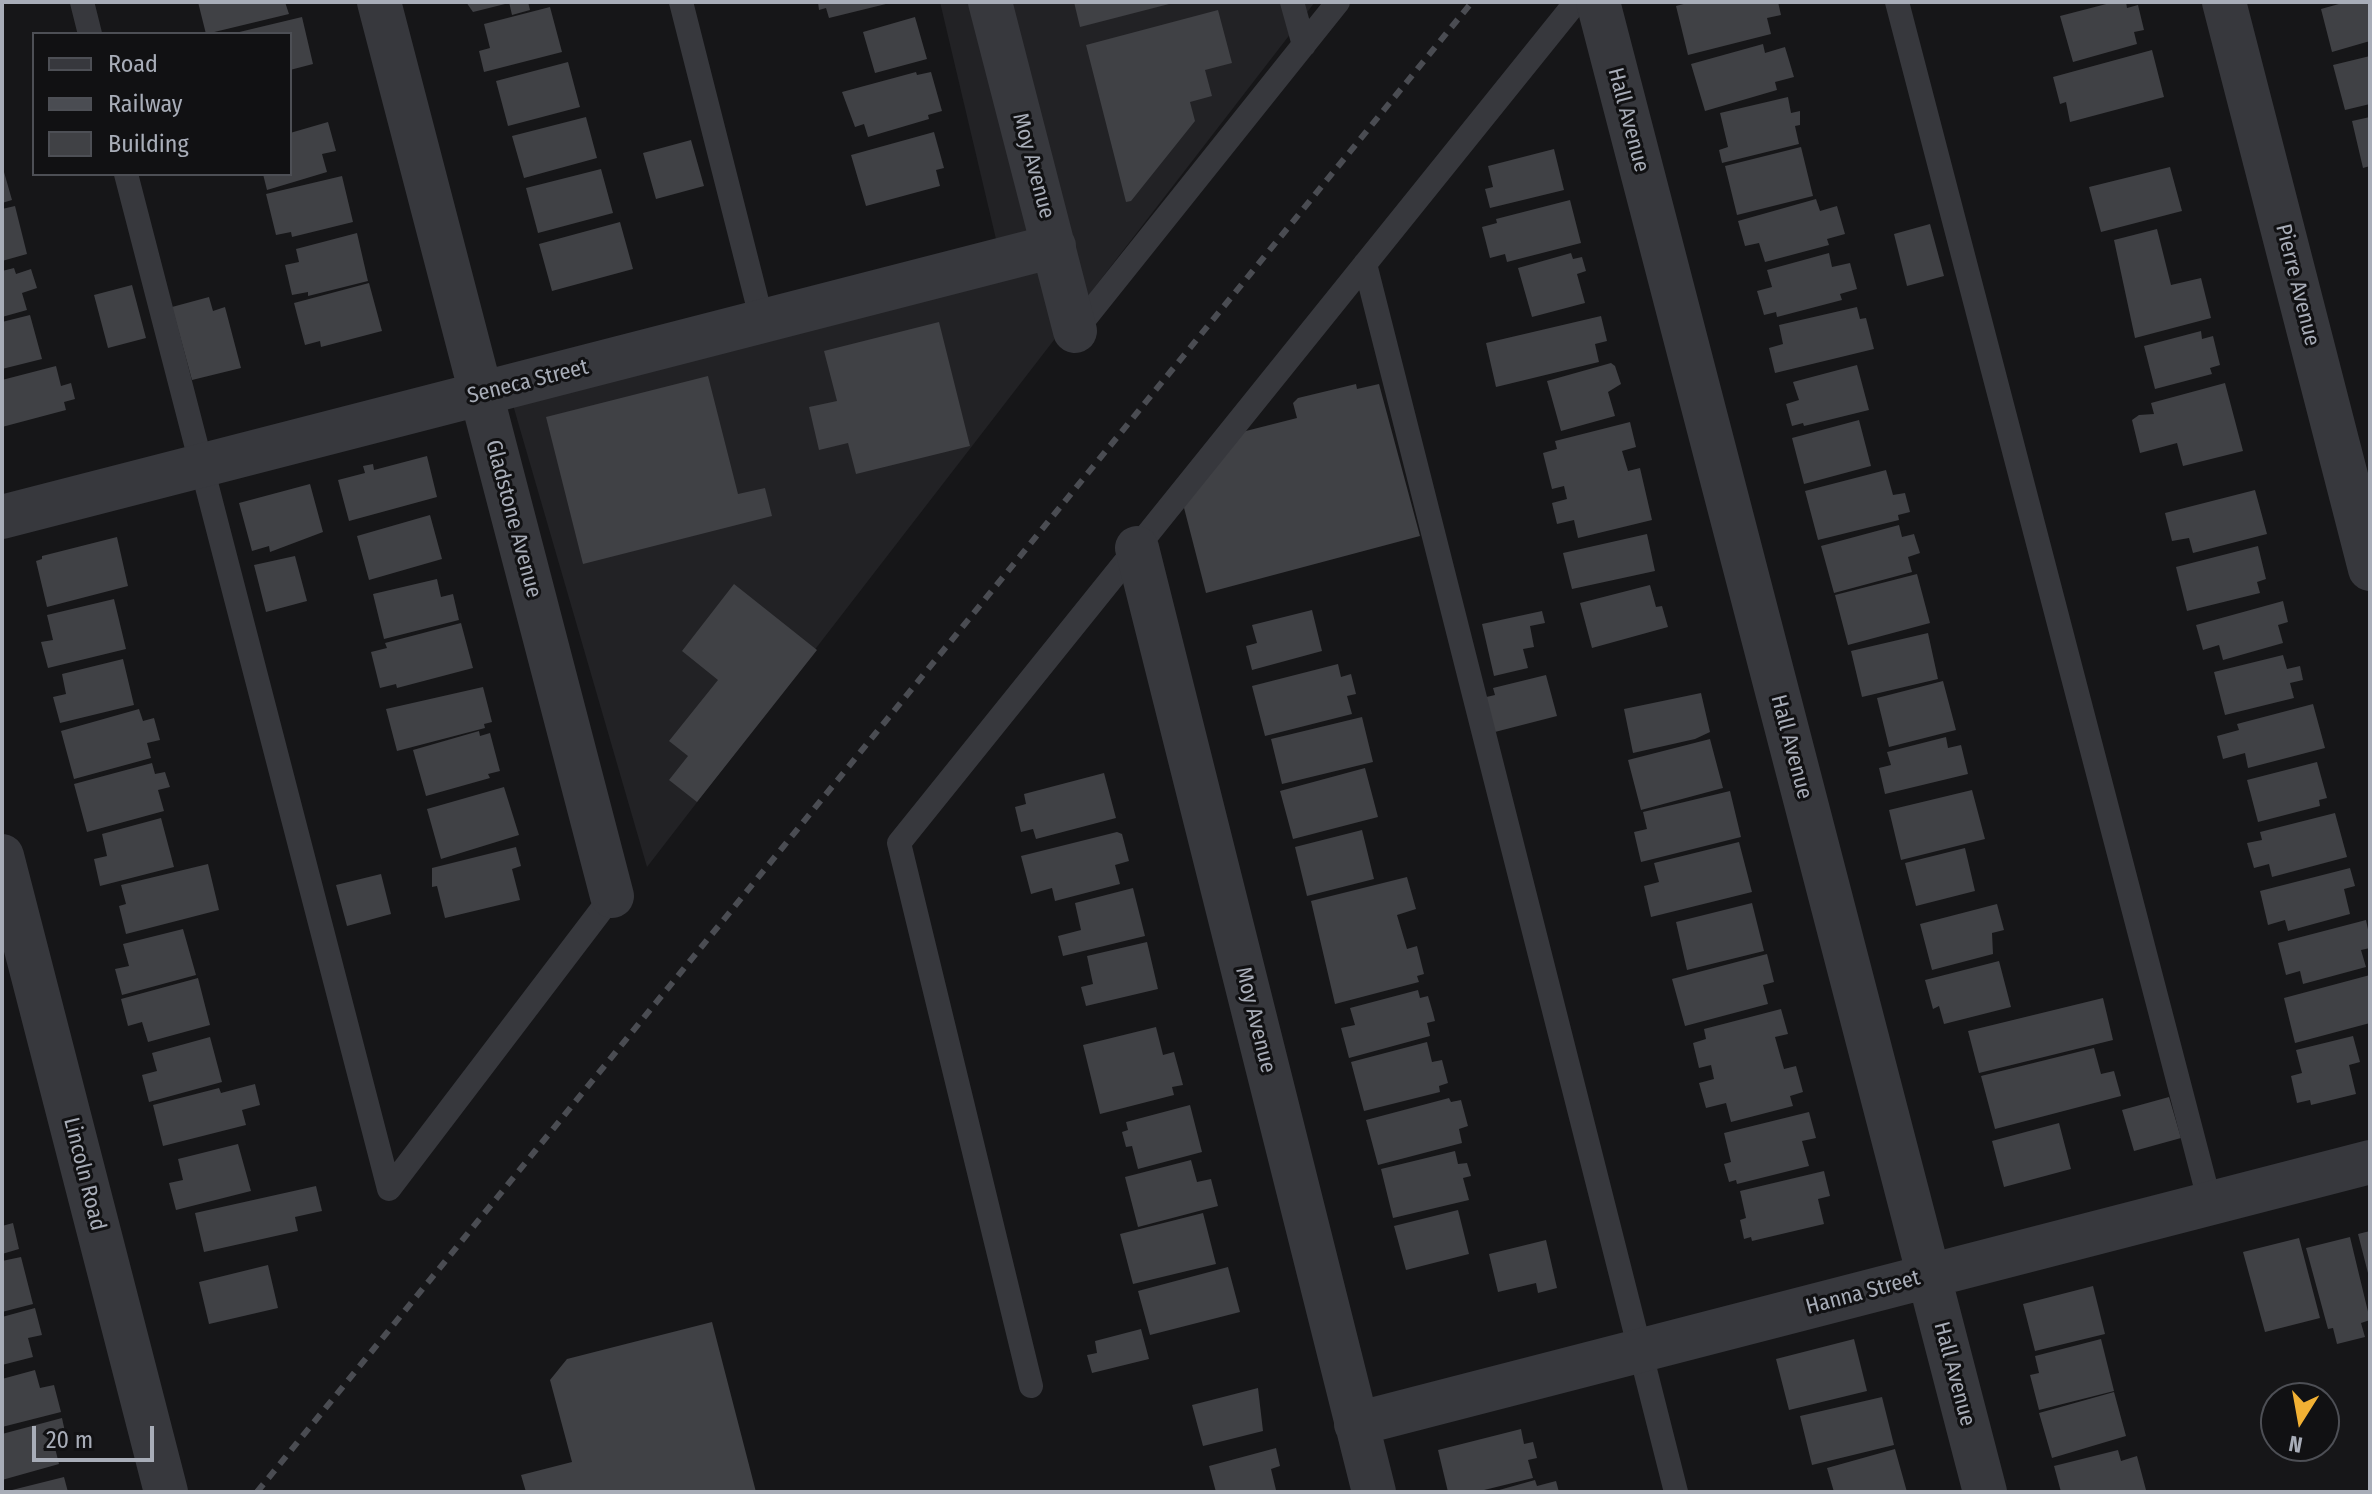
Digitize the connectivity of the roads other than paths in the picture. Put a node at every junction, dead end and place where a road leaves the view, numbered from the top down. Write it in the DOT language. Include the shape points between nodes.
graph roads {
  1 [pos="82,2"];
  2 [pos="379,2"];
  3 [pos="681,2"];
  4 [pos="990,2"];
  5 [pos="1292,2"];
  6 [pos="1338,2"];
  7 [pos="1576,2"];
  8 [pos="1598,2"];
  9 [pos="1897,2"];
  10 [pos="2224,2"];
  11 [pos="90,32"];
  12 [pos="1304,45"];
  13 [pos="127,176"];
  14 [pos="1054,246"];
  15 [pos="1365,264"];
  16 [pos="762,321"];
  17 [pos="1075,331"];
  18 [pos="481,394"];
  19 [pos="200,466"];
  20 [pos="2,517"];
  21 [pos="1137,548"];
  22 [pos="2370,569"];
  23 [pos="2,856"];
  24 [pos="612,896"];
  25 [pos="2370,1162"];
  26 [pos="2210,1203"];
  27 [pos="1928,1276"];
  28 [pos="1640,1350"];
  29 [pos="1031,1386"];
  30 [pos="1356,1424"];
  31 [pos="166,1492"];
  32 [pos="1374,1492"];
  33 [pos="1676,1492"];
  34 [pos="1985,1492"];
  1 -- 11 [label="lane"];
  2 -- 18 [label="street, Gladstone Avenue"];
  3 -- 16 [label="lane"];
  4 -- 14 [label="street, Moy Avenue"];
  5 -- 12 [label="lane"];
  6 -- 12 [label="lane"];
  7 -- 15 [label="lane"];
  8 -- 27 [label="street, Hall Avenue"];
  9 -- 26 [label="lane"];
  10 -- 22 [label="street, Pierre Avenue"];
  12 -- 17 [label="lane"];
  13 -- 19 [label="lane"];
  14 -- 16 [label="street, Seneca Street"];
  14 -- 17 [label="street, Moy Avenue"];
  15 -- 21 [label="lane"];
  15 -- 28 [label="lane"];
  16 -- 18 [label="street, Seneca Street"];
  18 -- 19 [label="street, Seneca Street"];
  18 -- 24 [label="street, Gladstone Avenue"];
  19 -- 20 [label="street, Seneca Street"];
  19 -- 24 [label="lane" via="389,1189"];
  21 -- 29 [label="lane" via="899,843"];
  21 -- 30 [label="street, Moy Avenue"];
  23 -- 31 [label="street, Lincoln Road"];
  25 -- 26 [label="street, Hanna Street"];
  26 -- 27 [label="street, Hanna Street"];
  27 -- 28 [label="street, Hanna Street"];
  27 -- 34 [label="street, Hall Avenue"];
  28 -- 30 [label="street, Hanna Street"];
  28 -- 33 [label="lane"];
  30 -- 32 [label="street, Moy Avenue"];
}
